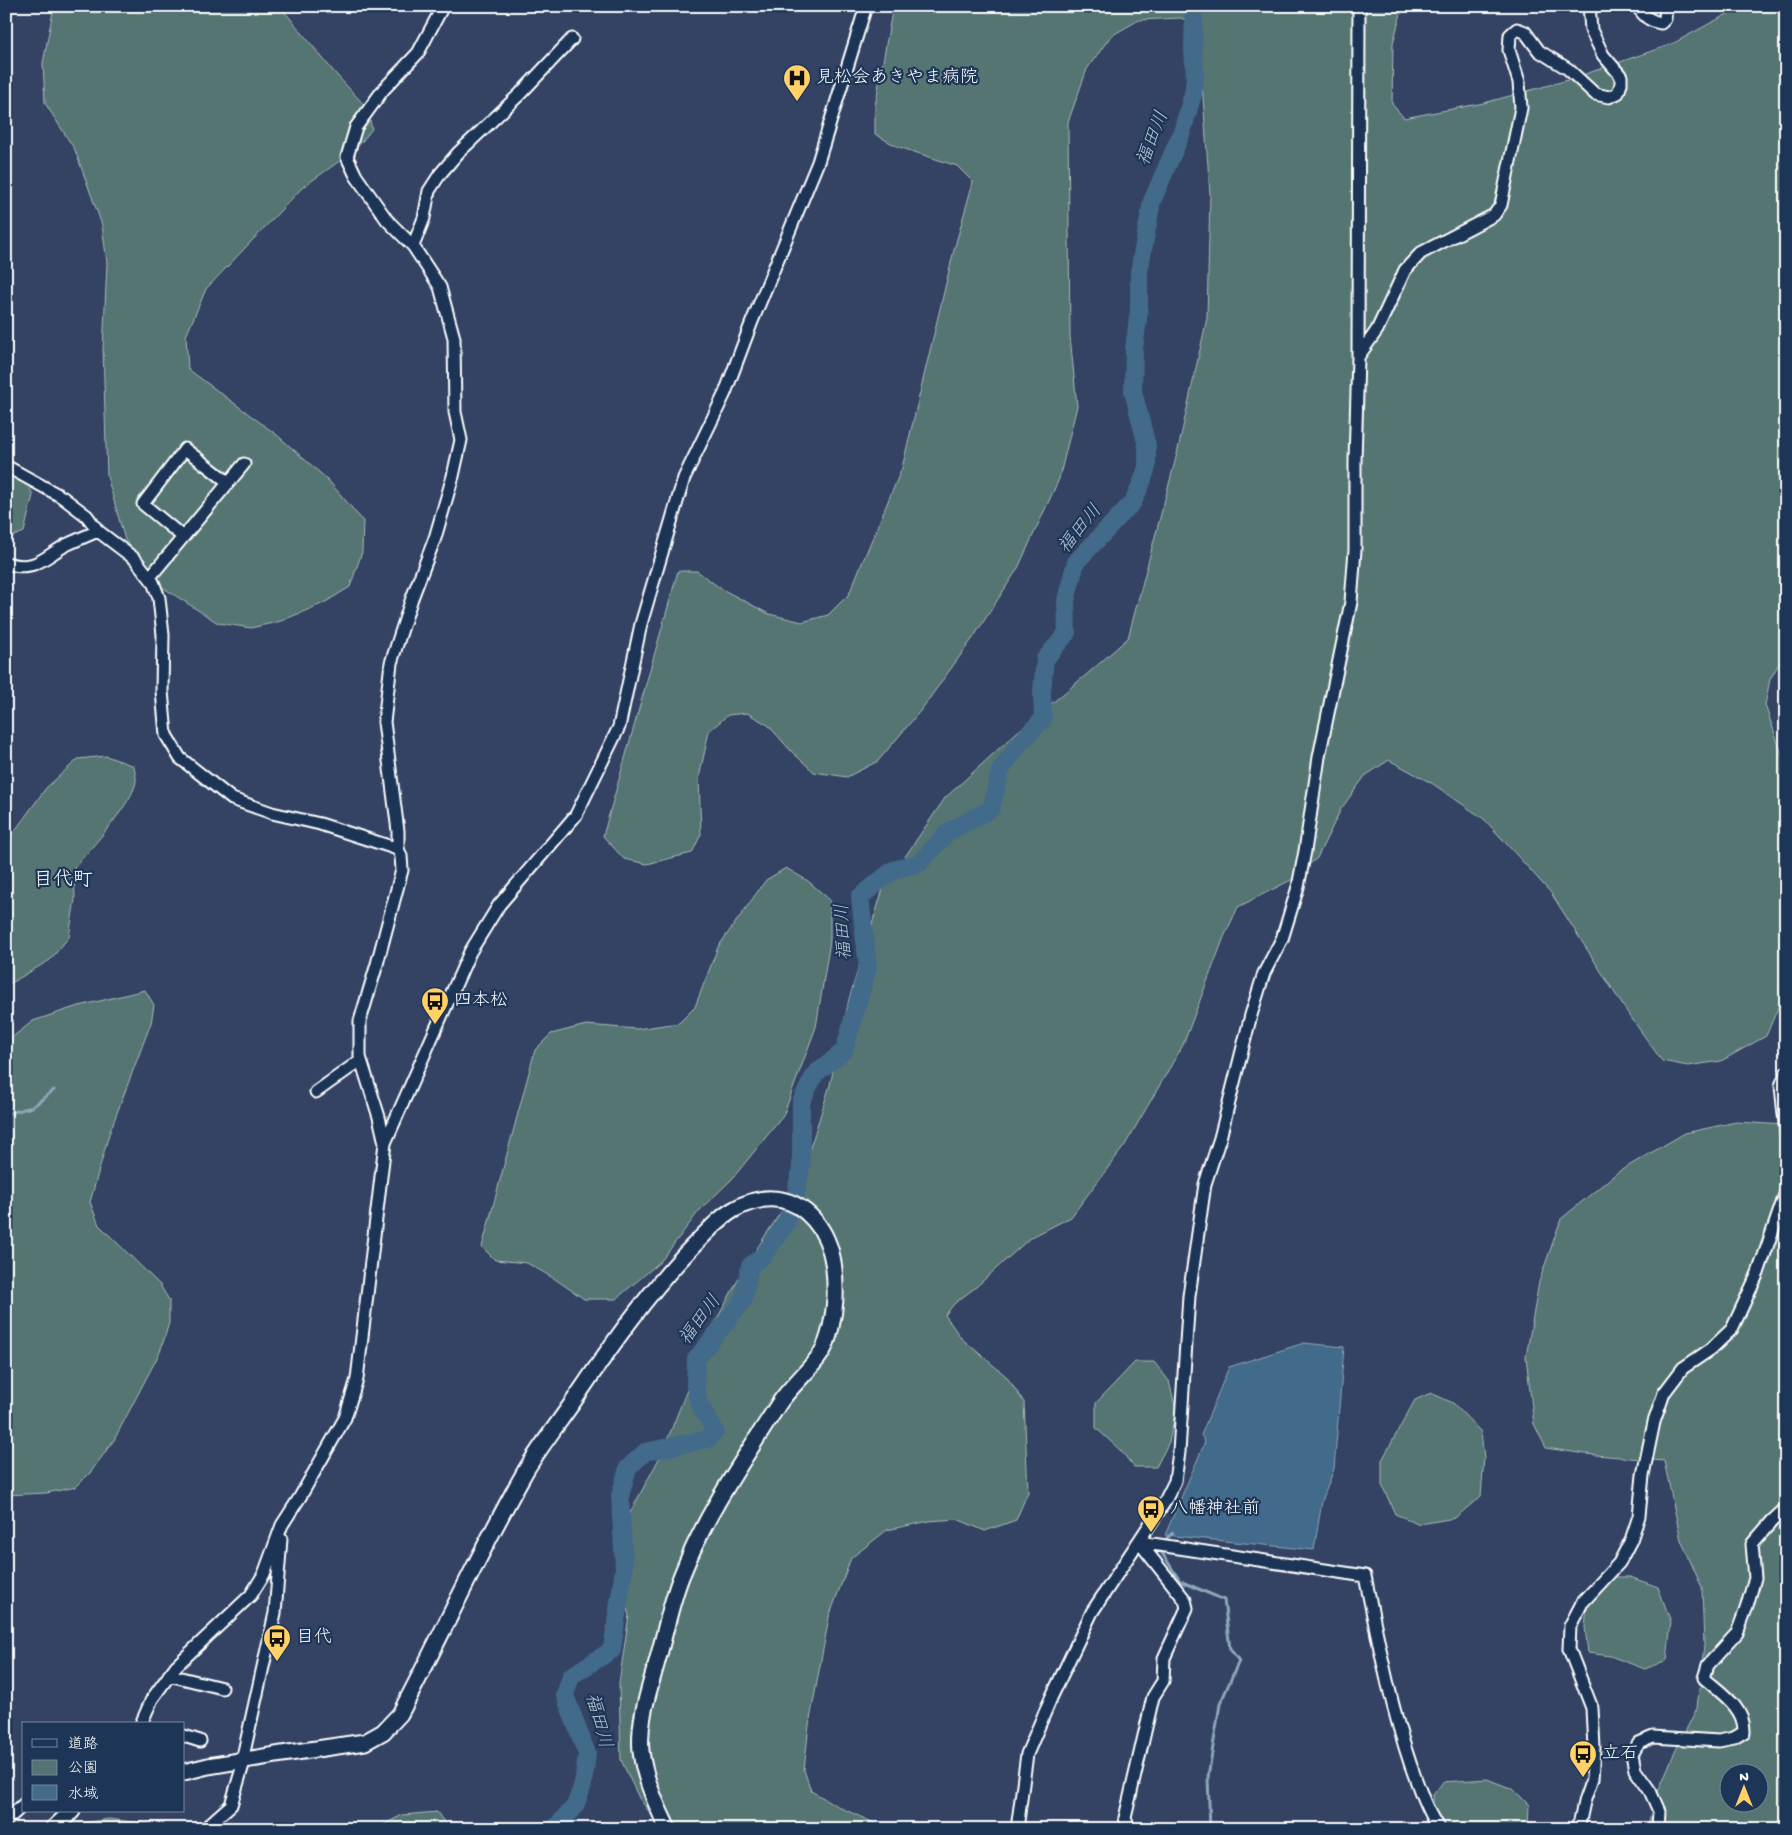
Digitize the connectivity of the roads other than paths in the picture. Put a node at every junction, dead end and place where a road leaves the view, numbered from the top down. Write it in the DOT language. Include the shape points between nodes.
graph roads {
  1 [pos="443,6"];
  2 [pos="866,6"];
  3 [pos="1359,6"];
  4 [pos="1589,6"];
  5 [pos="1637,6"];
  6 [pos="1666,6"];
  7 [pos="572,39"];
  8 [pos="414,246"];
  9 [pos="1358,357"];
  10 [pos="244,464"];
  11 [pos="6,466"];
  12 [pos="228,482"];
  13 [pos="98,531"];
  14 [pos="183,537"];
  15 [pos="6,563"];
  16 [pos="150,577"];
  17 [pos="398,849"];
  18 [pos="361,1060"];
  19 [pos="1786,1073"];
  20 [pos="316,1092"];
  21 [pos="1786,1133"];
  22 [pos="385,1143"];
  23 [pos="1786,1192"];
  24 [pos="1786,1508"];
  25 [pos="282,1525"];
  26 [pos="1139,1542"];
  27 [pos="170,1675"];
  28 [pos="222,1688"];
  29 [pos="144,1722"];
  30 [pos="185,1736"];
  31 [pos="200,1741"];
  32 [pos="242,1761"];
  33 [pos="185,1772"];
  34 [pos="22,1806"];
  35 [pos="71,1812"];
  36 [pos="6,1821"];
  37 [pos="53,1829"];
  38 [pos="204,1829"];
  39 [pos="668,1829"];
  40 [pos="1017,1829"];
  41 [pos="1129,1829"];
  42 [pos="1439,1829"];
  43 [pos="1580,1829"];
  44 [pos="1658,1829"];
  1 -- 8 [label="street" via="418,53 383,90 356,127 347,157 356,176 387,220"];
  2 -- 22 [label="street" via="818,162 724,393 684,478 641,624 619,727 576,815 499,905 470,952"];
  3 -- 9 [label="street"];
  4 -- 9 [label="street" via="1591,30 1603,56 1621,76 1618,92 1609,97 1595,94 1568,69 1539,51 1525,32 1517,29 1510,35 1509,50 1519,82 1521,108 1501,205 1494,215 1421,253 1405,270 1377,330"];
  5 -- 6 [label="street" via="1653,22 1665,19"];
  7 -- 8 [label="street" via="440,174 429,191"];
  8 -- 17 [label="street" via="440,287 454,338 455,412 461,440 435,538 391,663 384,722"];
  9 -- 26 [label="street" via="1355,550 1351,602 1319,757 1305,851 1282,939 1264,973 1205,1184 1189,1296 1175,1481"];
  10 -- 12 [label="street"];
  11 -- 13 [label="street" via="62,497 87,516"];
  12 -- 14 [label="street"];
  12 -- 14 [label="street" via="185,449 143,504"];
  13 -- 15 [label="street" via="36,564 20,567"];
  13 -- 16 [label="street" via="135,559"];
  14 -- 16 [label="street"];
  16 -- 17 [label="street" via="159,598 163,635 162,691 166,735 180,758 232,799"];
  17 -- 18 [label="street" via="402,870 360,1021"];
  18 -- 20 [label="street"];
  18 -- 22 [label="street"];
  19 -- 21 [label="street" via="1782,1086"];
  22 -- 25 [label="street" via="357,1379 345,1418"];
  23 -- 43 [label="street" via="1758,1273 1732,1329 1711,1349 1683,1368 1664,1393 1654,1422 1631,1540 1619,1563 1582,1603 1570,1626 1569,1649 1592,1708 1594,1748 1592,1779"];
  24 -- 44 [label="street" via="1752,1544 1755,1578 1746,1609 1737,1633 1708,1665 1704,1678 1737,1708 1745,1722 1744,1732 1719,1741 1652,1737 1639,1743 1632,1754 1635,1770 1650,1791 1658,1811"];
  25 -- 27 [label="street" via="264,1574 251,1595"];
  25 -- 32 [label="street" via="275,1613"];
  26 -- 40 [label="street" via="1092,1612 1027,1754"];
  26 -- 41 [label="street" via="1185,1600 1187,1608 1164,1658 1163,1681 1153,1697 1125,1818"];
  26 -- 42 [label="street" via="1365,1576 1400,1734 1429,1814"];
  27 -- 28 [label="street"];
  27 -- 29 [label="street" via="152,1699"];
  30 -- 31 [label="street"];
  32 -- 33 [label="street"];
  32 -- 38 [label="street" via="244,1765 231,1805"];
  32 -- 39 [label="street" via="365,1742 383,1732 400,1714 528,1466 619,1334 681,1258 734,1209 762,1198 782,1200 807,1212 830,1243 835,1299 822,1353 781,1399 724,1490 682,1574 642,1716 641,1752 650,1790"];
  34 -- 36 [label="street"];
  35 -- 37 [label="street"];
}
